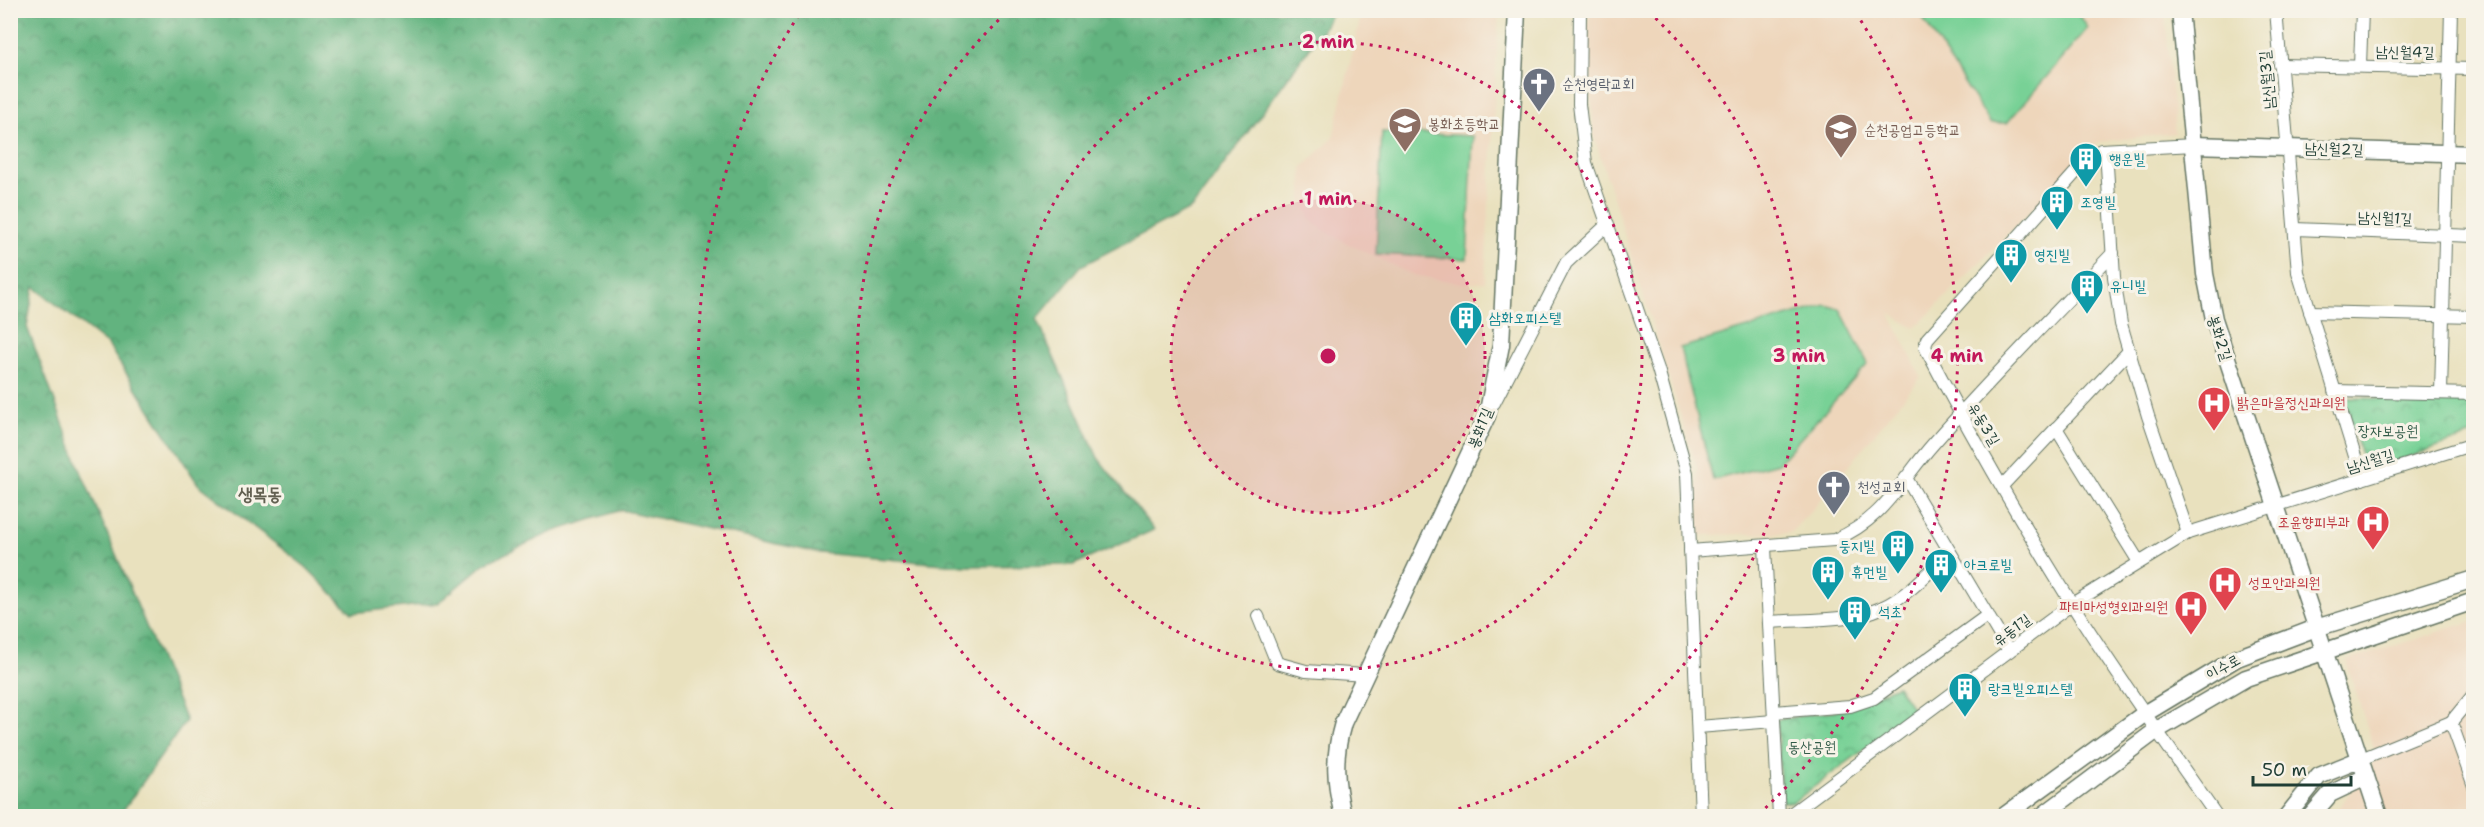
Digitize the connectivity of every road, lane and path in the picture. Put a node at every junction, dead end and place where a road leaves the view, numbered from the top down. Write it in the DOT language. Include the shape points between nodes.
graph roads {
  1 [pos="1517,10"];
  2 [pos="1580,10"];
  3 [pos="2180,10"];
  4 [pos="2276,10"];
  5 [pos="2362,10"];
  6 [pos="2451,10"];
  7 [pos="2280,64"];
  8 [pos="2360,66"];
  9 [pos="2450,68"];
  10 [pos="2474,69"];
  11 [pos="2194,145"];
  12 [pos="2287,148"];
  13 [pos="2106,150"];
  14 [pos="2448,154"];
  15 [pos="2474,154"];
  16 [pos="1608,224"];
  17 [pos="2295,230"];
  18 [pos="2446,235"];
  19 [pos="2474,236"];
  20 [pos="2113,253"];
  21 [pos="2310,312"];
  22 [pos="2443,314"];
  23 [pos="2474,316"];
  24 [pos="2128,351"];
  25 [pos="2334,391"];
  26 [pos="2441,393"];
  27 [pos="2474,394"];
  28 [pos="1960,415"];
  29 [pos="1487,416"];
  30 [pos="2056,428"];
  31 [pos="2474,444"];
  32 [pos="1906,478"];
  33 [pos="2362,479"];
  34 [pos="2003,485"];
  35 [pos="2276,506"];
  36 [pos="2188,533"];
  37 [pos="1765,547"];
  38 [pos="1690,551"];
  39 [pos="1950,552"];
  40 [pos="2139,562"];
  41 [pos="2474,579"];
  42 [pos="2474,602"];
  43 [pos="2072,604"];
  44 [pos="1988,615"];
  45 [pos="1258,616"];
  46 [pos="1770,622"];
  47 [pos="2316,628"];
  48 [pos="2009,651"];
  49 [pos="2324,652"];
  50 [pos="1365,675"];
  51 [pos="2474,694"];
  52 [pos="2144,714"];
  53 [pos="1774,716"];
  54 [pos="2451,722"];
  55 [pos="1698,727"];
  56 [pos="2157,730"];
  57 [pos="2361,759"];
  58 [pos="2470,765"];
  59 [pos="2366,777"];
  60 [pos="2474,786"];
  61 [pos="1342,816"];
  62 [pos="1701,816"];
  63 [pos="1779,816"];
  64 [pos="1788,816"];
  65 [pos="2004,816"];
  66 [pos="2042,816"];
  67 [pos="2216,816"];
  68 [pos="2288,816"];
  69 [pos="2311,816"];
  70 [pos="2379,816"];
  1 -- 29 [label="street, 봉화1길" via="1501,345"];
  2 -- 16 [label="street" via="1578,68 1586,164"];
  3 -- 11 [label="street, 봉화2길"];
  4 -- 7 [label="street, 남신월3길"];
  5 -- 8 [label="street, 남신월4길"];
  6 -- 9 [label="street, 남신월4길"];
  7 -- 8 [label="street, 남신월4길"];
  7 -- 12 [label="street, 남신월3길"];
  8 -- 9 [label="street, 남신월4길"];
  9 -- 10 [label="street, 남신월4길"];
  9 -- 14 [label="street"];
  11 -- 12 [label="street, 남신월2길"];
  11 -- 13 [label="street, 유동3길"];
  11 -- 35 [label="street, 봉화2길" via="2208,297"];
  12 -- 14 [label="street, 남신월2길"];
  12 -- 17 [label="street"];
  13 -- 20 [label="street"];
  13 -- 28 [label="street, 유동3길" via="2084,163 1928,339 1925,347"];
  14 -- 15 [label="street, 남신월2길"];
  14 -- 18 [label="street"];
  16 -- 29 [label="street" via="1566,264"];
  16 -- 38 [label="street" via="1658,369 1687,473"];
  17 -- 18 [label="street, 남신월1길"];
  17 -- 21 [label="street" via="2298,272"];
  18 -- 19 [label="street, 남신월1길"];
  18 -- 22 [label="street"];
  20 -- 24 [label="street"];
  20 -- 28 [label="street"];
  21 -- 22 [label="street"];
  21 -- 25 [label="street"];
  22 -- 23 [label="street"];
  22 -- 26 [label="street"];
  24 -- 30 [label="street"];
  24 -- 36 [label="street"];
  25 -- 26 [label="street"];
  25 -- 33 [label="street"];
  26 -- 27 [label="street"];
  28 -- 32 [label="street"];
  28 -- 34 [label="street, 유동3길"];
  29 -- 50 [label="street, 봉화1길"];
  30 -- 34 [label="street"];
  30 -- 40 [label="street"];
  31 -- 33 [label="street, 남신월길"];
  32 -- 37 [label="street" via="1885,506 1855,532 1834,540"];
  32 -- 39 [label="street"];
  33 -- 35 [label="street, 남신월길"];
  34 -- 43 [label="street, 유동3길"];
  35 -- 36 [label="street, 유동1길"];
  35 -- 47 [label="street, 봉화2길"];
  36 -- 40 [label="street, 유동1길"];
  37 -- 38 [label="street"];
  37 -- 46 [label="street"];
  38 -- 55 [label="street"];
  39 -- 44 [label="street"];
  39 -- 46 [label="street" via="1907,592 1882,608 1860,615"];
  40 -- 43 [label="street, 유동1길"];
  41 -- 47 [label="street, 이수로"];
  42 -- 49 [label="street, 이수로"];
  43 -- 48 [label="street, 유동1길"];
  43 -- 52 [label="street, 유동3길"];
  44 -- 48 [label="street"];
  44 -- 53 [label="street" via="1874,698 1850,706"];
  45 -- 50 [label="street" via="1277,663 1306,671"];
  46 -- 53 [label="street"];
  47 -- 49 [label="street, 봉화2길"];
  47 -- 52 [label="street, 이수로" via="2237,658"];
  48 -- 64 [label="street, 유동1길"];
  49 -- 56 [label="street, 이수로" via="2246,678"];
  49 -- 57 [label="street, 봉화2길"];
  50 -- 61 [label="street, 봉화1길" via="1336,748 1336,785"];
  51 -- 54 [label="street"];
  52 -- 56 [label="street, 유동3길"];
  52 -- 65 [label="street, 이수로"];
  53 -- 55 [label="street"];
  53 -- 63 [label="street"];
  54 -- 57 [label="street"];
  54 -- 58 [label="street"];
  55 -- 62 [label="street"];
  56 -- 66 [label="street, 이수로"];
  56 -- 67 [label="street, 유동3길"];
  57 -- 59 [label="street, 봉화2길"];
  57 -- 68 [label="street" via="2319,776"];
  58 -- 60 [label="street"];
  59 -- 69 [label="street" via="2330,794"];
  59 -- 70 [label="street, 봉화2길"];
}
